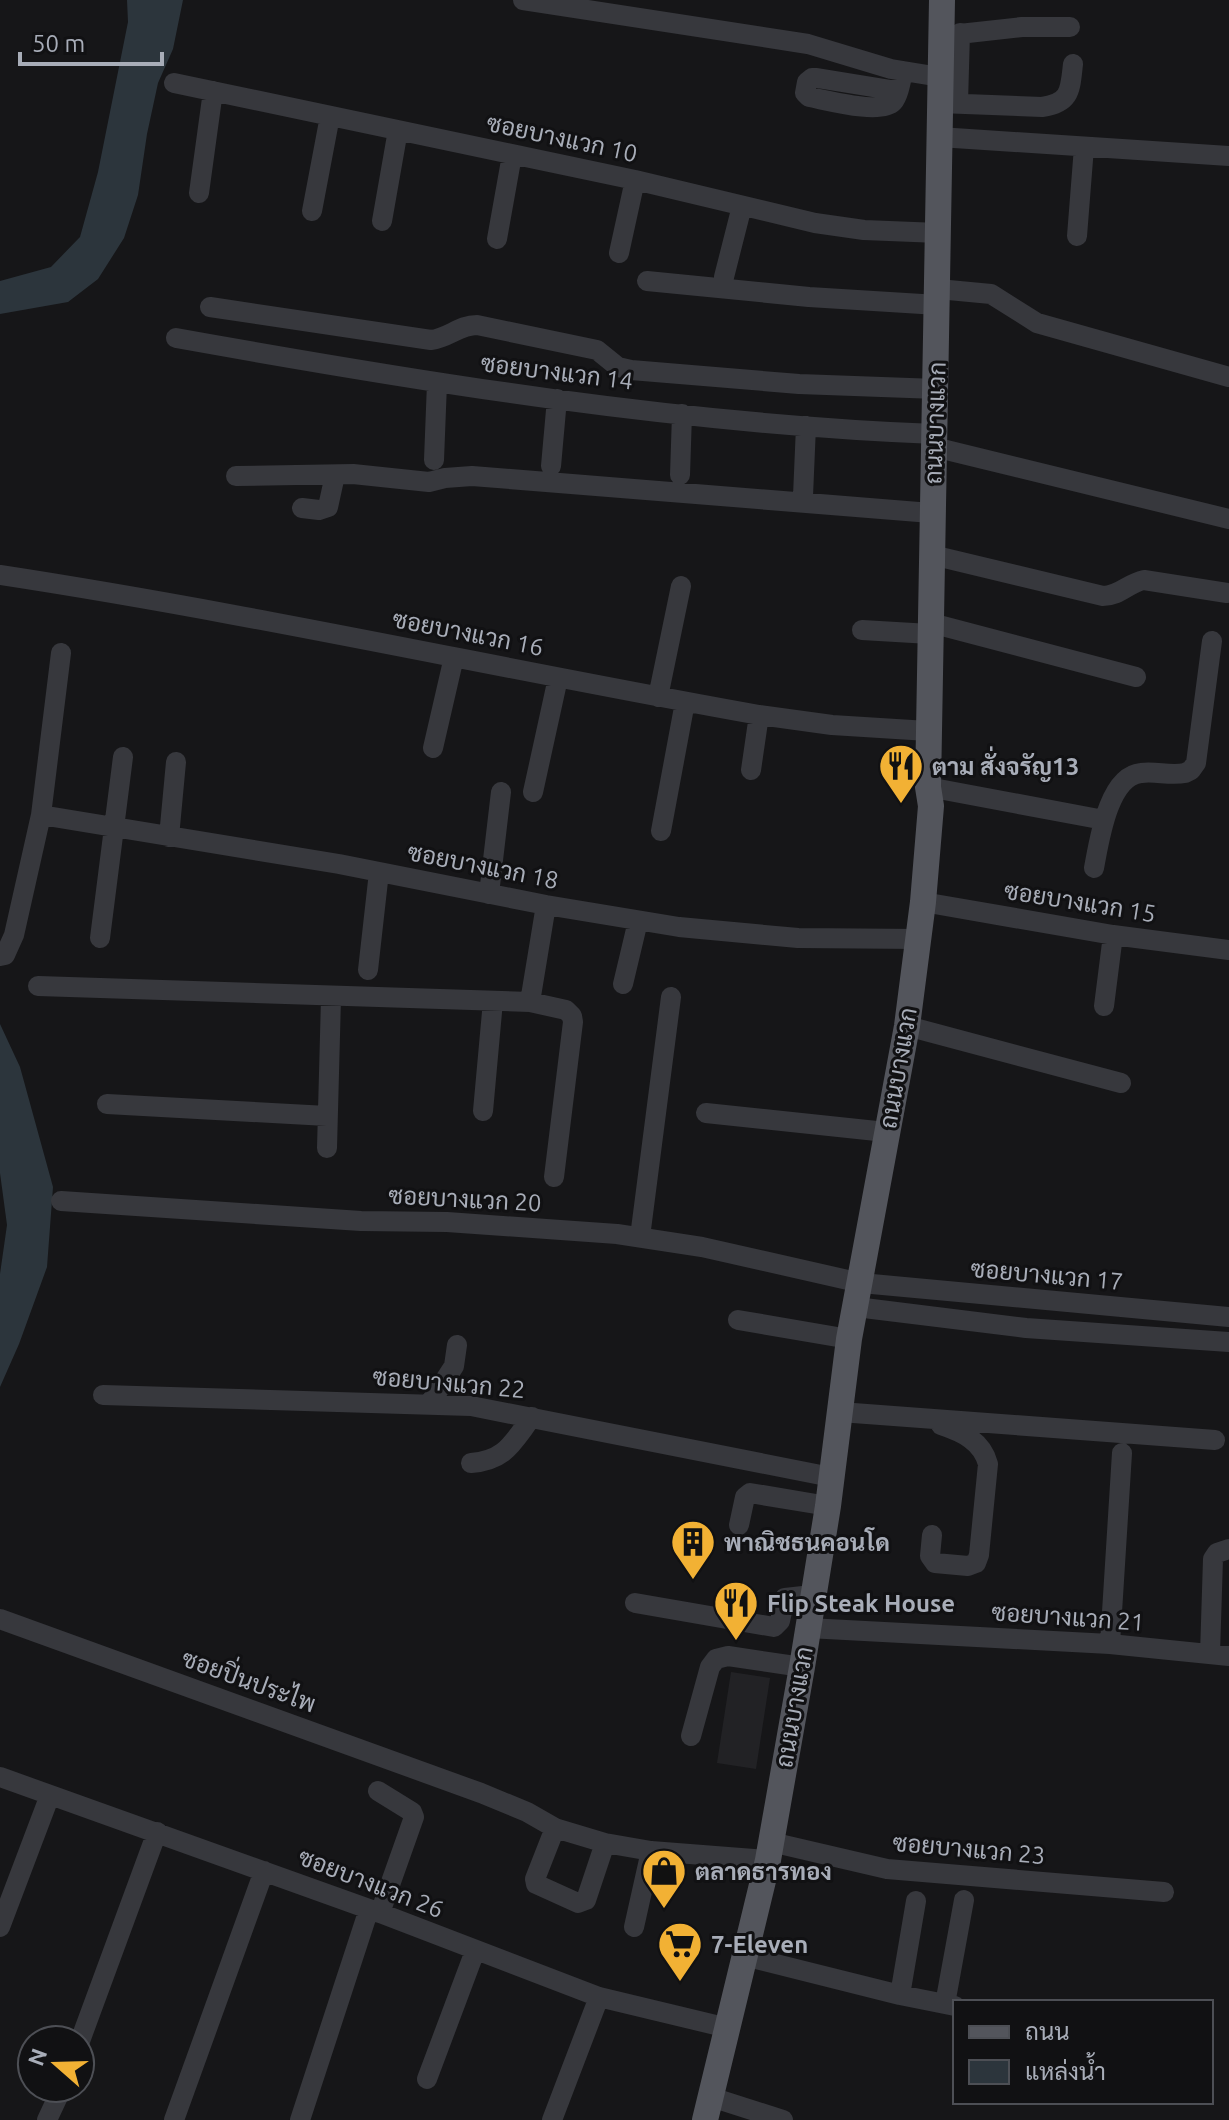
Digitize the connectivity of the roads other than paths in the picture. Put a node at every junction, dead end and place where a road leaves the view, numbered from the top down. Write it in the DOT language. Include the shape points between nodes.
graph roads {
  1 [pos="523,0"];
  2 [pos="942,0"];
  3 [pos="1070,27"];
  4 [pos="951,34"];
  5 [pos="1073,64"];
  6 [pos="903,71"];
  7 [pos="174,83"];
  8 [pos="213,91"];
  9 [pos="897,91"];
  10 [pos="946,94"];
  11 [pos="330,116"];
  12 [pos="398,130"];
  13 [pos="939,137"];
  14 [pos="1084,147"];
  15 [pos="512,155"];
  16 [pos="1229,156"];
  17 [pos="635,180"];
  18 [pos="199,193"];
  19 [pos="742,206"];
  20 [pos="312,211"];
  21 [pos="382,221"];
  22 [pos="939,233"];
  23 [pos="1077,236"];
  24 [pos="497,239"];
  25 [pos="619,253"];
  26 [pos="724,277"];
  27 [pos="647,281"];
  28 [pos="938,297"];
  29 [pos="210,307"];
  30 [pos="176,338"];
  31 [pos="1229,377"];
  32 [pos="437,383"];
  33 [pos="937,389"];
  34 [pos="557,399"];
  35 [pos="682,414"];
  36 [pos="806,426"];
  37 [pos="934,441"];
  38 [pos="434,460"];
  39 [pos="551,466"];
  40 [pos="335,475"];
  41 [pos="680,475"];
  42 [pos="236,476"];
  43 [pos="803,496"];
  44 [pos="302,508"];
  45 [pos="931,513"];
  46 [pos="1229,519"];
  47 [pos="932,555"];
  48 [pos="0,575"];
  49 [pos="681,586"];
  50 [pos="1227,593"];
  51 [pos="930,628"];
  52 [pos="862,630"];
  53 [pos="1212,641"];
  54 [pos="61,653"];
  55 [pos="454,657"];
  56 [pos="1136,677"];
  57 [pos="558,678"];
  58 [pos="658,697"];
  59 [pos="685,702"];
  60 [pos="759,715"];
  61 [pos="928,731"];
  62 [pos="433,748"];
  63 [pos="123,757"];
  64 [pos="176,762"];
  65 [pos="751,770"];
  66 [pos="928,787"];
  67 [pos="501,792"];
  68 [pos="533,792"];
  69 [pos="41,815"];
  70 [pos="1104,820"];
  71 [pos="116,828"];
  72 [pos="661,831"];
  73 [pos="169,837"];
  74 [pos="1094,868"];
  75 [pos="379,872"];
  76 [pos="489,894"];
  77 [pos="923,902"];
  78 [pos="546,905"];
  79 [pos="638,921"];
  80 [pos="1113,935"];
  81 [pos="100,938"];
  82 [pos="919,939"];
  83 [pos="1229,950"];
  84 [pos="0,956"];
  85 [pos="368,970"];
  86 [pos="623,984"];
  87 [pos="38,986"];
  88 [pos="671,997"];
  89 [pos="331,998"];
  90 [pos="493,1001"];
  91 [pos="530,1002"];
  92 [pos="1104,1006"];
  93 [pos="907,1026"];
  94 [pos="1121,1083"];
  95 [pos="107,1104"];
  96 [pos="483,1111"];
  97 [pos="706,1113"];
  98 [pos="327,1116"];
  99 [pos="886,1132"];
  100 [pos="327,1148"];
  101 [pos="554,1177"];
  102 [pos="61,1201"];
  103 [pos="640,1237"];
  104 [pos="858,1295"];
  105 [pos="1229,1317"];
  106 [pos="738,1320"];
  107 [pos="849,1339"];
  108 [pos="1229,1342"];
  109 [pos="457,1345"];
  110 [pos="103,1395"];
  111 [pos="430,1403"];
  112 [pos="840,1412"];
  113 [pos="532,1417"];
  114 [pos="926,1420"];
  115 [pos="1215,1440"];
  116 [pos="1122,1453"];
  117 [pos="471,1463"];
  118 [pos="831,1477"];
  119 [pos="828,1506"];
  120 [pos="739,1525"];
  121 [pos="932,1535"];
  122 [pos="1229,1549"];
  123 [pos="812,1595"];
  124 [pos="635,1603"];
  125 [pos="0,1619"];
  126 [pos="808,1628"];
  127 [pos="1110,1644"];
  128 [pos="1220,1655"];
  129 [pos="802,1667"];
  130 [pos="691,1736"];
  131 [pos="0,1777"];
  132 [pos="378,1791"];
  133 [pos="50,1795"];
  134 [pos="555,1828"];
  135 [pos="157,1832"];
  136 [pos="605,1843"];
  137 [pos="651,1851"];
  138 [pos="769,1851"];
  139 [pos="264,1871"];
  140 [pos="1164,1892"];
  141 [pos="964,1900"];
  142 [pos="916,1901"];
  143 [pos="374,1911"];
  144 [pos="0,1927"];
  145 [pos="634,1927"];
  146 [pos="475,1951"];
  147 [pos="744,1956"];
  148 [pos="900,1995"];
  149 [pos="599,1997"];
  150 [pos="950,2005"];
  151 [pos="86,2024"];
  152 [pos="728,2028"];
  153 [pos="427,2079"];
  154 [pos="708,2108"];
  155 [pos="174,2120"];
  156 [pos="300,2120"];
  157 [pos="552,2120"];
  158 [pos="783,2120"];
  1 -- 6 [label="street" via="797,42"];
  2 -- 4 [label="main road, ถนนบางแวก"];
  3 -- 4 [label="street"];
  4 -- 10 [label="main road, ถนนบางแวก"];
  5 -- 10 [label="street" via="1070,86 1058,105"];
  6 -- 9 [label="street"];
  6 -- 10 [label="street"];
  7 -- 8 [label="street, ซอยบางแวก 10"];
  8 -- 11 [label="street, ซอยบางแวก 10"];
  8 -- 18 [label="street"];
  10 -- 13 [label="main road, ถนนบางแวก"];
  11 -- 12 [label="street, ซอยบางแวก 10"];
  11 -- 20 [label="street"];
  12 -- 15 [label="street, ซอยบางแวก 10"];
  12 -- 21 [label="street"];
  13 -- 14 [label="street"];
  13 -- 22 [label="main road, ถนนบางแวก"];
  14 -- 16 [label="street"];
  14 -- 23 [label="street"];
  15 -- 17 [label="street, ซอยบางแวก 10"];
  15 -- 24 [label="street"];
  17 -- 19 [label="street, ซอยบางแวก 10"];
  17 -- 25 [label="street"];
  19 -- 22 [label="street, ซอยบางแวก 10" via="815,223"];
  19 -- 26 [label="street"];
  22 -- 28 [label="main road, ถนนบางแวก"];
  27 -- 28 [label="street" via="809,297"];
  28 -- 31 [label="street" via="991,294 1037,323"];
  28 -- 33 [label="main road, ถนนบางแวก"];
  29 -- 33 [label="street" via="431,340 477,325 575,343 631,370"];
  30 -- 32 [label="street, ซอยบางแวก 14"];
  32 -- 34 [label="street, ซอยบางแวก 14"];
  32 -- 38 [label="street"];
  33 -- 37 [label="main road, ถนนบางแวก"];
  34 -- 35 [label="street, ซอยบางแวก 14"];
  34 -- 39 [label="street"];
  35 -- 36 [label="street, ซอยบางแวก 14"];
  35 -- 41 [label="street"];
  36 -- 37 [label="street, ซอยบางแวก 14"];
  36 -- 43 [label="street"];
  37 -- 45 [label="main road, ถนนบางแวก"];
  37 -- 46 [label="street, ซอยบางแวก 14"];
  40 -- 42 [label="street"];
  40 -- 44 [label="street" via="328,507"];
  40 -- 45 [label="street" via="429,482 472,476"];
  45 -- 47 [label="main road, ถนนบางแวก"];
  47 -- 50 [label="street" via="1103,596 1144,580"];
  47 -- 51 [label="main road, ถนนบางแวก"];
  48 -- 55 [label="street, ซอยบางแวก 16"];
  49 -- 58 [label="street"];
  51 -- 52 [label="street"];
  51 -- 56 [label="street"];
  51 -- 61 [label="main road, ถนนบางแวก"];
  53 -- 70 [label="street" via="1196,763 1185,773 1138,773 1125,779"];
  54 -- 69 [label="street"];
  55 -- 57 [label="street, ซอยบางแวก 16"];
  55 -- 62 [label="street"];
  57 -- 58 [label="street, ซอยบางแวก 16"];
  57 -- 68 [label="street"];
  58 -- 59 [label="street, ซอยบางแวก 16"];
  59 -- 60 [label="street, ซอยบางแวก 16"];
  59 -- 72 [label="street"];
  60 -- 61 [label="street, ซอยบางแวก 16"];
  60 -- 65 [label="street"];
  61 -- 66 [label="main road, ถนนบางแวก"];
  63 -- 71 [label="street"];
  64 -- 73 [label="street"];
  66 -- 70 [label="street"];
  66 -- 77 [label="main road, ถนนบางแวก"];
  67 -- 76 [label="street"];
  69 -- 71 [label="street, ซอยบางแวก 18"];
  69 -- 84 [label="street" via="14,935"];
  70 -- 74 [label="street"];
  71 -- 73 [label="street, ซอยบางแวก 18"];
  71 -- 81 [label="street"];
  73 -- 75 [label="street, ซอยบางแวก 18"];
  75 -- 76 [label="street, ซอยบางแวก 18"];
  75 -- 85 [label="street"];
  76 -- 78 [label="street, ซอยบางแวก 18"];
  77 -- 80 [label="street, ซอยบางแวก 15"];
  77 -- 82 [label="main road, ถนนบางแวก"];
  78 -- 79 [label="street, ซอยบางแวก 18"];
  78 -- 91 [label="street"];
  79 -- 82 [label="street, ซอยบางแวก 18" via="798,938"];
  79 -- 86 [label="street"];
  80 -- 83 [label="street, ซอยบางแวก 15"];
  80 -- 92 [label="street"];
  82 -- 93 [label="main road, ถนนบางแวก"];
  87 -- 89 [label="street"];
  88 -- 103 [label="street"];
  89 -- 90 [label="street"];
  89 -- 98 [label="street"];
  90 -- 91 [label="street"];
  90 -- 96 [label="street"];
  91 -- 101 [label="street" via="566,1010 573,1022"];
  93 -- 94 [label="street"];
  93 -- 99 [label="main road, ถนนบางแวก"];
  95 -- 98 [label="street"];
  97 -- 99 [label="street"];
  98 -- 100 [label="street"];
  99 -- 104 [label="main road, ถนนบางแวก"];
  102 -- 103 [label="street, ซอยบางแวก 20"];
  103 -- 104 [label="street, ซอยบางแวก 20" via="702,1247"];
  104 -- 105 [label="street, ซอยบางแวก 17"];
  104 -- 107 [label="main road, ถนนบางแวก"];
  104 -- 108 [label="street" via="1026,1328"];
  106 -- 107 [label="street"];
  107 -- 112 [label="main road, ถนนบางแวก"];
  109 -- 111 [label="street" via="454,1366"];
  110 -- 111 [label="street, ซอยบางแวก 22"];
  111 -- 113 [label="street, ซอยบางแวก 22"];
  112 -- 114 [label="street"];
  112 -- 118 [label="main road, ถนนบางแวก"];
  113 -- 117 [label="street" via="500,1457"];
  113 -- 118 [label="street, ซอยบางแวก 22"];
  114 -- 115 [label="street"];
  114 -- 121 [label="street" via="974,1440 988,1464 976,1563 935,1563 930,1556"];
  116 -- 127 [label="street"];
  118 -- 119 [label="main road, ถนนบางแวก"];
  119 -- 120 [label="street" via="750,1493"];
  119 -- 123 [label="main road, ถนนบางแวก"];
  122 -- 128 [label="street" via="1213,1559"];
  123 -- 124 [label="street" via="785,1598 774,1627"];
  123 -- 126 [label="main road, ถนนบางแวก"];
  125 -- 134 [label="street, ซอยปิ่นประไพ" via="481,1793"];
  126 -- 127 [label="street, ซอยบางแวก 21"];
  126 -- 129 [label="main road, ถนนบางแวก"];
  127 -- 128 [label="street, ซอยบางแวก 21"];
  129 -- 130 [label="street" via="728,1656 716,1659"];
  129 -- 138 [label="main road, ถนนบางแวก"];
  131 -- 133 [label="street, ซอยบางแวก 26"];
  132 -- 143 [label="street" via="414,1817"];
  133 -- 135 [label="street, ซอยบางแวก 26"];
  133 -- 144 [label="street"];
  134 -- 136 [label="street, ซอยปิ่นประไพ"];
  134 -- 136 [label="street" via="535,1879 541,1887 578,1903 586,1900"];
  135 -- 139 [label="street, ซอยบางแวก 26"];
  135 -- 151 [label="street"];
  136 -- 137 [label="street, ซอยบางแวก 23"];
  137 -- 138 [label="street, ซอยบางแวก 23"];
  137 -- 145 [label="street"];
  138 -- 140 [label="street, ซอยบางแวก 23" via="887,1869"];
  138 -- 147 [label="main road, ถนนบางแวก"];
  139 -- 143 [label="street, ซอยบางแวก 26"];
  139 -- 155 [label="street"];
  141 -- 150 [label="street"];
  142 -- 148 [label="street"];
  143 -- 146 [label="street, ซอยบางแวก 26"];
  143 -- 156 [label="street"];
  146 -- 149 [label="street, ซอยบางแวก 26"];
  146 -- 153 [label="street"];
  147 -- 148 [label="street"];
  147 -- 152 [label="main road, ถนนบางแวก"];
  148 -- 150 [label="street"];
  149 -- 152 [label="street, ซอยบางแวก 26"];
  149 -- 157 [label="street"];
  152 -- 154 [label="main road, ถนนบางแวก"];
  154 -- 158 [label="street"];
}
